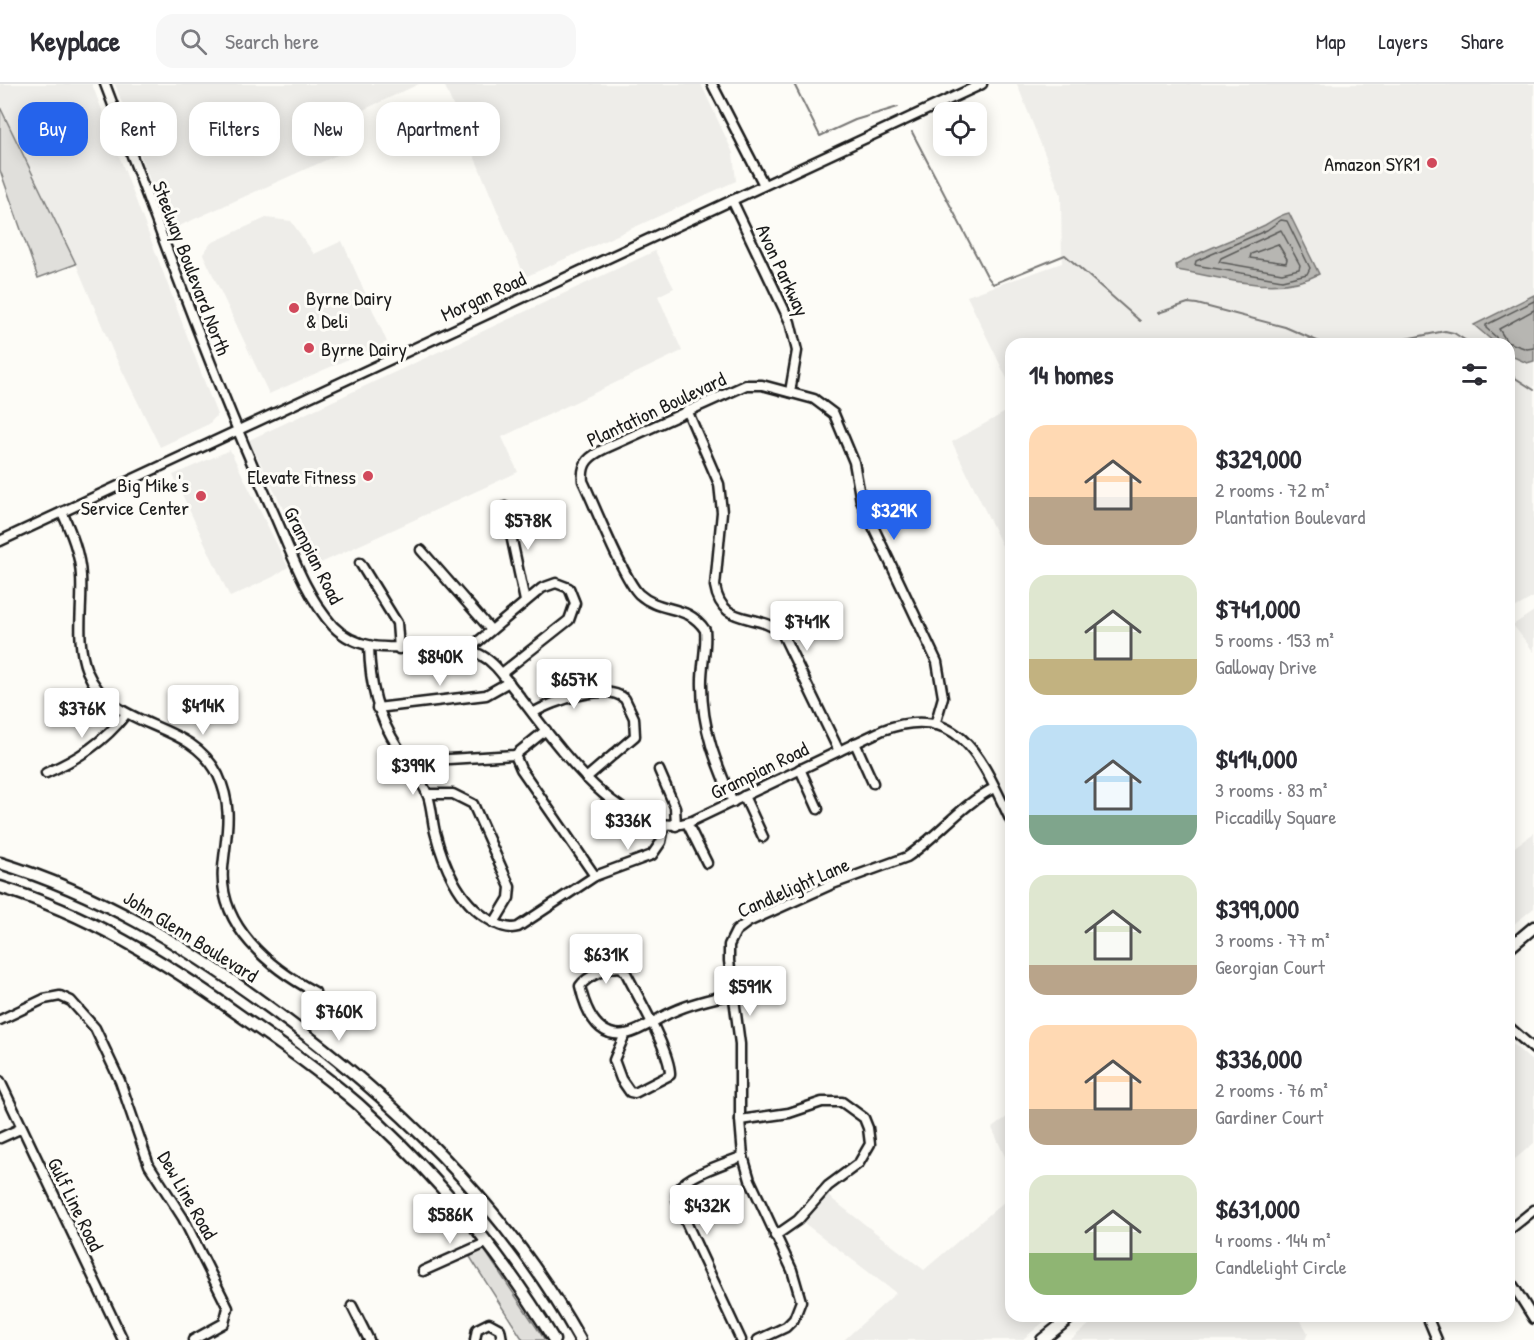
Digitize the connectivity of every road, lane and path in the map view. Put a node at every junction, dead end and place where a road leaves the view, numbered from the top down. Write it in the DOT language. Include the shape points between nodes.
graph roads {
  1 [pos="105,84"];
  2 [pos="712,84"];
  3 [pos="982,84"];
  4 [pos="764,185"];
  5 [pos="732,200"];
  6 [pos="789,392"];
  7 [pos="687,410"];
  8 [pos="236,429"];
  9 [pos="505,507"];
  10 [pos="62,512"];
  11 [pos="0,541"];
  12 [pos="421,550"];
  13 [pos="360,563"];
  14 [pos="525,601"];
  15 [pos="491,630"];
  16 [pos="369,646"];
  17 [pos="399,649"];
  18 [pos="469,649"];
  19 [pos="502,674"];
  20 [pos="509,682"];
  21 [pos="377,708"];
  22 [pos="533,712"];
  23 [pos="126,714"];
  24 [pos="935,725"];
  25 [pos="546,730"];
  26 [pos="855,743"];
  27 [pos="839,751"];
  28 [pos="515,755"];
  29 [pos="411,769"];
  30 [pos="800,769"];
  31 [pos="659,770"];
  32 [pos="46,773"];
  33 [pos="586,778"];
  34 [pos="873,783"];
  35 [pos="994,788"];
  36 [pos="427,794"];
  37 [pos="744,796"];
  38 [pos="733,802"];
  39 [pos="818,809"];
  40 [pos="1005,810"];
  41 [pos="687,823"];
  42 [pos="676,826"];
  43 [pos="664,827"];
  44 [pos="763,837"];
  45 [pos="0,863"];
  46 [pos="707,863"];
  47 [pos="594,876"];
  48 [pos="0,887"];
  49 [pos="494,923"];
  50 [pos="1534,927"];
  51 [pos="1515,943"];
  52 [pos="315,992"];
  53 [pos="734,994"];
  54 [pos="0,1020"];
  55 [pos="650,1022"];
  56 [pos="1515,1032"];
  57 [pos="625,1034"];
  58 [pos="1534,1049"];
  59 [pos="0,1081"];
  60 [pos="740,1120"];
  61 [pos="22,1128"];
  62 [pos="0,1138"];
  63 [pos="743,1156"];
  64 [pos="1534,1210"];
  65 [pos="1515,1225"];
  66 [pos="775,1236"];
  67 [pos="488,1242"];
  68 [pos="423,1271"];
  69 [pos="1515,1289"];
  70 [pos="352,1306"];
  71 [pos="1534,1319"];
  72 [pos="1064,1322"];
  73 [pos="1429,1322"];
  74 [pos="123,1340"];
  75 [pos="193,1340"];
  76 [pos="369,1340"];
  77 [pos="475,1340"];
  78 [pos="502,1340"];
  79 [pos="554,1340"];
  80 [pos="580,1340"];
  81 [pos="741,1340"];
  82 [pos="758,1340"];
  83 [pos="1042,1340"];
  84 [pos="1437,1340"];
  1 -- 8 [label="street, Steelway Boulevard North"];
  2 -- 4 [label="street"];
  3 -- 4 [label="street, Morgan Road"];
  4 -- 5 [label="street, Morgan Road"];
  5 -- 6 [label="street, Avon Parkway" via="790,321 797,351"];
  5 -- 8 [label="street, Morgan Road"];
  6 -- 7 [label="street, Plantation Boulevard" via="746,385"];
  6 -- 24 [label="street, Plantation Boulevard" via="823,404 839,424 856,468 861,501 937,662 943,697"];
  7 -- 27 [label="street" via="719,484 722,512 715,586 721,603 735,616 765,621 782,633"];
  7 -- 38 [label="street, Plantation Boulevard" via="587,459 583,481 635,590 661,607 683,610 700,622 706,637 702,685 707,736"];
  8 -- 10 [label="street, Morgan Road"];
  8 -- 16 [label="street, Grampian Road" via="317,606 341,632"];
  9 -- 14 [label="street"];
  10 -- 11 [label="street, Morgan Road"];
  10 -- 23 [label="street" via="79,560 80,640 87,671 102,694"];
  12 -- 15 [label="street"];
  13 -- 17 [label="street" via="397,623"];
  14 -- 15 [label="street"];
  14 -- 19 [label="street" via="556,583 569,588 575,603 572,616"];
  15 -- 18 [label="street"];
  16 -- 17 [label="street, Grampian Road"];
  16 -- 21 [label="street"];
  17 -- 18 [label="street, Grampian Road"];
  18 -- 19 [label="street, Grampian Road" via="489,659"];
  19 -- 20 [label="street, Grampian Road"];
  20 -- 21 [label="street" via="486,695"];
  20 -- 22 [label="street, Grampian Road"];
  21 -- 29 [label="street"];
  22 -- 25 [label="street, Grampian Road"];
  22 -- 33 [label="street" via="560,699 609,692 625,699 634,718 635,736"];
  23 -- 32 [label="street" via="87,752"];
  23 -- 52 [label="street" via="197,747 211,765 228,810 222,870 233,916 262,958"];
  24 -- 26 [label="street, Grampian Road" via="898,724"];
  24 -- 35 [label="street, Grampian Road" via="955,732 968,743"];
  25 -- 28 [label="street"];
  25 -- 33 [label="street, Grampian Road"];
  26 -- 27 [label="street, Grampian Road"];
  26 -- 34 [label="street"];
  27 -- 30 [label="street, Grampian Road"];
  28 -- 29 [label="street" via="432,760"];
  28 -- 47 [label="street"];
  29 -- 36 [label="street"];
  30 -- 37 [label="street, Grampian Road"];
  30 -- 39 [label="street"];
  31 -- 42 [label="street" via="675,807"];
  33 -- 43 [label="street, Grampian Road" via="633,814"];
  35 -- 40 [label="street, Grampian Road"];
  35 -- 53 [label="street, Candlelight Lane" via="966,805 908,857 794,900 736,931 728,953"];
  36 -- 49 [label="street" via="447,869 468,902"];
  36 -- 49 [label="street" via="453,794 473,804 510,887 509,898"];
  37 -- 38 [label="street, Grampian Road"];
  37 -- 44 [label="street"];
  38 -- 41 [label="street, Grampian Road"];
  41 -- 42 [label="street, Grampian Road"];
  41 -- 46 [label="street"];
  42 -- 43 [label="street, Grampian Road"];
  43 -- 47 [label="street" via="661,842 652,855"];
  45 -- 80 [label="main road, John Glenn Boulevard" via="92,897 168,938 267,1006 369,1084 445,1158 500,1221"];
  47 -- 49 [label="street" via="518,927"];
  48 -- 67 [label="main road, John Glenn Boulevard" via="73,914 147,952 311,1066 396,1140"];
  50 -- 51 [label="main road"];
  53 -- 55 [label="street" via="697,1002"];
  53 -- 60 [label="street, Candlelight Lane" via="740,1044"];
  54 -- 75 [label="street, Dew Line Road" via="44,999 60,996 71,1001 95,1028 106,1047 149,1165 183,1218 228,1308 224,1323"];
  55 -- 57 [label="street"];
  55 -- 57 [label="street" via="667,1058 670,1075 635,1093 621,1080 614,1060"];
  55 -- 57 [label="street" via="621,968 585,980 580,986 591,1017 603,1029"];
  56 -- 58 [label="street"];
  59 -- 61 [label="street, Gulf Line Road"];
  60 -- 63 [label="street, Candlelight Lane"];
  60 -- 66 [label="street" via="789,1113 822,1102 842,1102 864,1118 868,1128 870,1144 859,1163 828,1186 798,1220"];
  61 -- 62 [label="street"];
  61 -- 74 [label="street, Gulf Line Road"];
  63 -- 66 [label="street, Candlelight Lane"];
  63 -- 81 [label="street" via="687,1182 676,1196"];
  64 -- 65 [label="street"];
  66 -- 82 [label="street, Candlelight Lane" via="792,1270 801,1301 786,1327"];
  67 -- 68 [label="street"];
  67 -- 79 [label="main road, John Glenn Boulevard"];
  69 -- 71 [label="street"];
  70 -- 76 [label="street"];
  72 -- 83 [label="main road"];
  73 -- 84 [label="street"];
  77 -- 78 [label="street" via="477,1329 489,1323 500,1329"];
}
